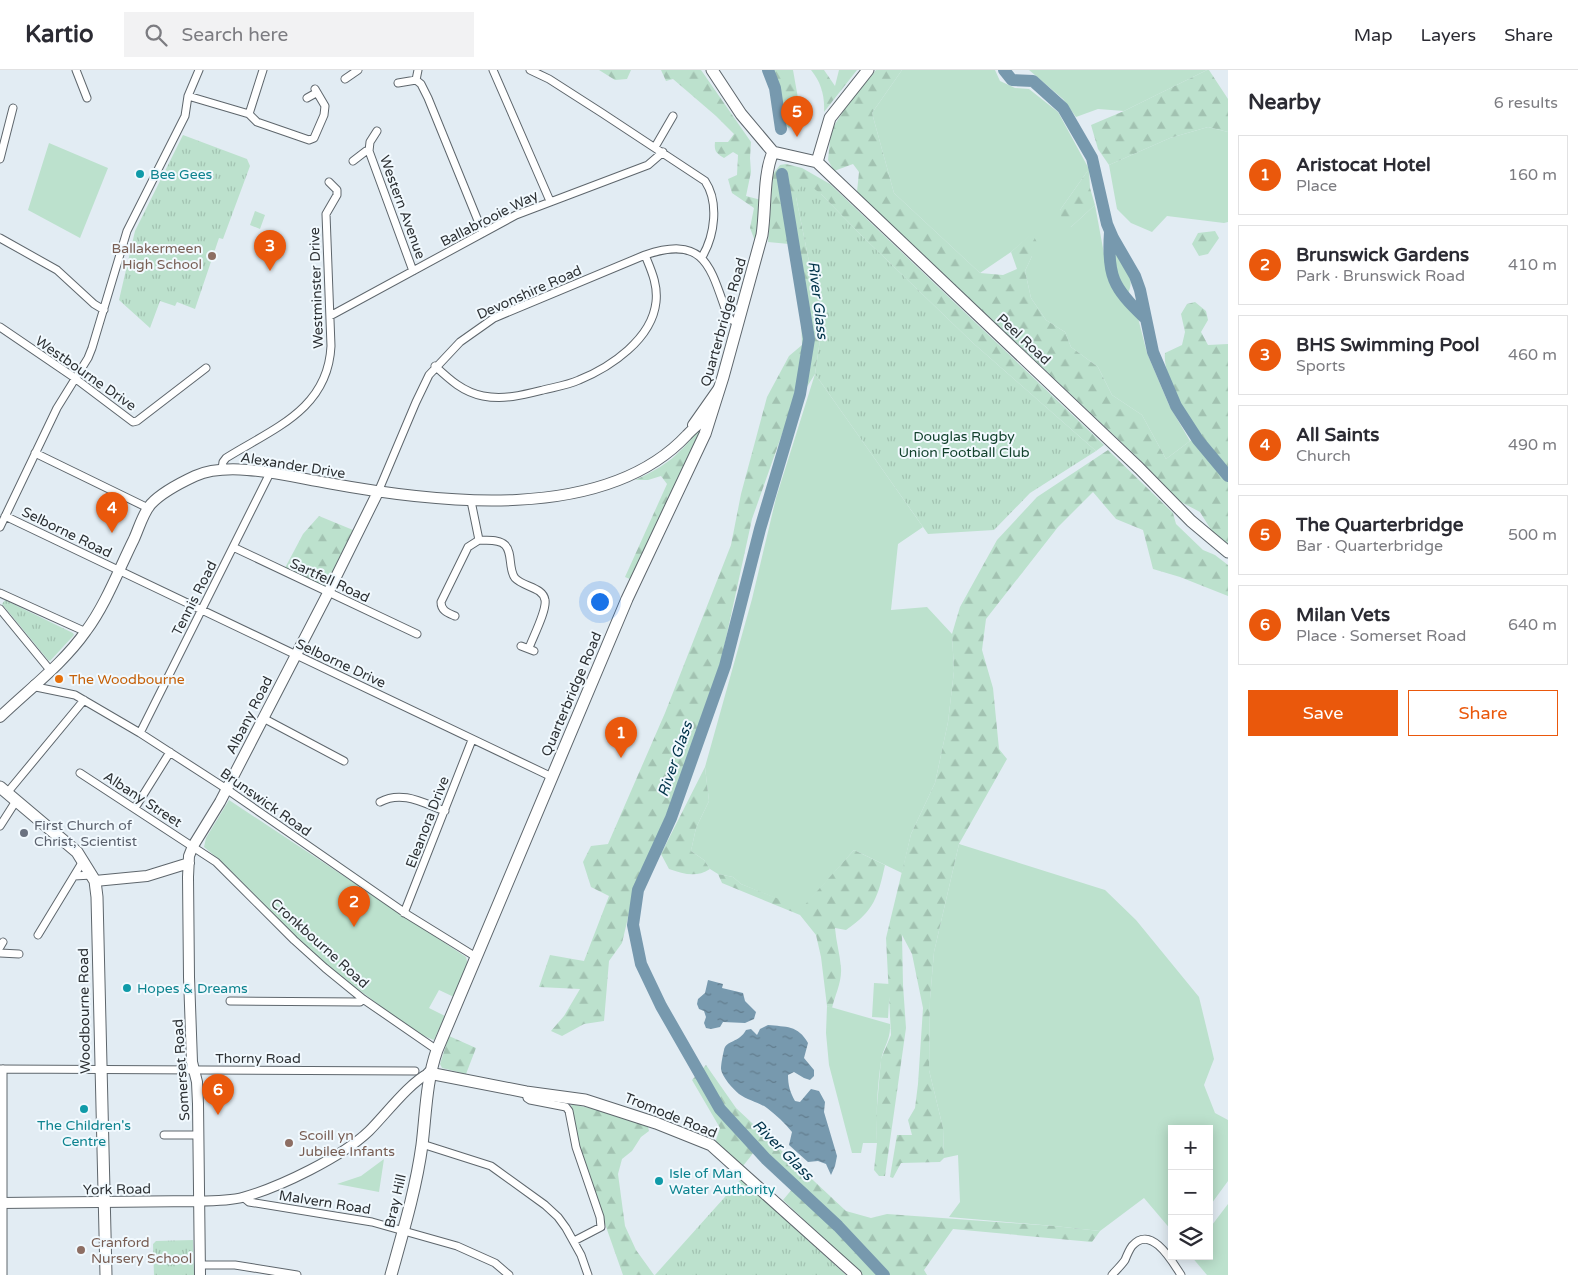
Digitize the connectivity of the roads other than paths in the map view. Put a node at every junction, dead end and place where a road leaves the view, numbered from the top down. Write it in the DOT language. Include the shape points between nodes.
graph roads {
  1 [pos="76,70"];
  2 [pos="200,70"];
  3 [pos="263,70"];
  4 [pos="358,70"];
  5 [pos="418,70"];
  6 [pos="493,70"];
  7 [pos="530,70"];
  8 [pos="712,70"];
  9 [pos="868,70"];
  10 [pos="345,80"];
  11 [pos="416,80"];
  12 [pos="398,83"];
  13 [pos="188,96"];
  14 [pos="87,98"];
  15 [pos="308,98"];
  16 [pos="12,108"];
  17 [pos="249,114"];
  18 [pos="673,116"];
  19 [pos="377,130"];
  20 [pos="655,147"];
  21 [pos="369,151"];
  22 [pos="663,152"];
  23 [pos="775,152"];
  24 [pos="0,159"];
  25 [pos="353,161"];
  26 [pos="817,162"];
  27 [pos="329,182"];
  28 [pos="550,201"];
  29 [pos="483,233"];
  30 [pos="0,238"];
  31 [pos="645,254"];
  32 [pos="702,257"];
  33 [pos="413,271"];
  34 [pos="104,310"];
  35 [pos="330,316"];
  36 [pos="738,322"];
  37 [pos="0,327"];
  38 [pos="435,366"];
  39 [pos="206,368"];
  40 [pos="75,378"];
  41 [pos="721,386"];
  42 [pos="713,408"];
  43 [pos="688,434"];
  44 [pos="35,453"];
  45 [pos="222,469"];
  46 [pos="270,473"];
  47 [pos="378,492"];
  48 [pos="471,501"];
  49 [pos="148,508"];
  50 [pos="2,522"];
  51 [pos="479,540"];
  52 [pos="233,547"];
  53 [pos="1228,552"];
  54 [pos="118,571"];
  55 [pos="0,593"];
  56 [pos="328,593"];
  57 [pos="0,609"];
  58 [pos="202,610"];
  59 [pos="455,616"];
  60 [pos="86,632"];
  61 [pos="417,634"];
  62 [pos="521,646"];
  63 [pos="295,656"];
  64 [pos="50,670"];
  65 [pos="34,684"];
  66 [pos="84,700"];
  67 [pos="0,717"];
  68 [pos="263,718"];
  69 [pos="140,733"];
  70 [pos="472,740"];
  71 [pos="170,752"];
  72 [pos="344,761"];
  73 [pos="80,773"];
  74 [pos="552,778"];
  75 [pos="226,790"];
  76 [pos="8,794"];
  77 [pos="380,802"];
  78 [pos="135,808"];
  79 [pos="444,811"];
  80 [pos="0,826"];
  81 [pos="193,846"];
  82 [pos="83,861"];
  83 [pos="189,863"];
  84 [pos="74,876"];
  85 [pos="93,878"];
  86 [pos="404,912"];
  87 [pos="38,935"];
  88 [pos="0,953"];
  89 [pos="19,954"];
  90 [pos="476,957"];
  91 [pos="363,999"];
  92 [pos="230,1001"];
  93 [pos="437,1050"];
  94 [pos="2,1069"];
  95 [pos="101,1070"];
  96 [pos="194,1070"];
  97 [pos="415,1070"];
  98 [pos="430,1073"];
  99 [pos="526,1092"];
  100 [pos="164,1135"];
  101 [pos="198,1135"];
  102 [pos="422,1144"];
  103 [pos="239,1198"];
  104 [pos="198,1202"];
  105 [pos="2,1203"];
  106 [pos="104,1203"];
  107 [pos="403,1231"];
  108 [pos="574,1241"];
  109 [pos="200,1270"];
  110 [pos="3,1275"];
  111 [pos="106,1275"];
  112 [pos="297,1275"];
  113 [pos="391,1275"];
  114 [pos="509,1275"];
  115 [pos="588,1275"];
  116 [pos="856,1275"];
  117 [pos="1112,1275"];
  118 [pos="1182,1275"];
  1 -- 14 [label="street"];
  2 -- 13 [label="street"];
  3 -- 17 [label="street"];
  4 -- 10 [label="street"];
  5 -- 11 [label="street"];
  6 -- 28 [label="street"];
  7 -- 20 [label="street"];
  8 -- 23 [label="main road" via="741,114"];
  9 -- 26 [label="main road" via="830,118"];
  11 -- 12 [label="street"];
  11 -- 29 [label="street" via="428,98"];
  13 -- 17 [label="street"];
  13 -- 34 [label="street" via="185,116 127,232"];
  15 -- 17 [label="street" via="316,91 325,106 314,138 309,140 265,126"];
  16 -- 24 [label="street"];
  18 -- 20 [label="street"];
  19 -- 21 [label="street, Western Avenue"];
  20 -- 22 [label="street"];
  21 -- 25 [label="street, Western Avenue"];
  21 -- 33 [label="street, Western Avenue"];
  22 -- 28 [label="street, Ballabrooie Way" via="648,165"];
  22 -- 32 [label="street" via="700,177 709,187 714,214 712,231"];
  23 -- 26 [label="main road, Peel Road"];
  23 -- 36 [label="main road, Quarterbridge Road" via="768,168 762,235"];
  26 -- 53 [label="main road, Peel Road" via="1139,468 1191,522"];
  27 -- 35 [label="street, Westminster Drive" via="337,190 326,214"];
  28 -- 29 [label="street, Ballabrooie Way"];
  29 -- 33 [label="street, Ballabrooie Way"];
  30 -- 34 [label="street" via="57,270"];
  31 -- 32 [label="street, Devonshire Road" via="670,248 684,249"];
  31 -- 38 [label="street, Devonshire Road" via="494,318 470,333"];
  31 -- 38 [label="street" via="656,292 650,321 626,351 594,373 559,386 500,398 460,388"];
  32 -- 36 [label="street" via="712,272 727,314"];
  33 -- 35 [label="street, Ballabrooie Way"];
  34 -- 40 [label="street" via="92,348"];
  35 -- 45 [label="street, Westminster Drive" via="331,354 317,392 296,416 226,458"];
  36 -- 41 [label="main road, Quarterbridge Road"];
  37 -- 40 [label="street, Westbourne Drive"];
  38 -- 47 [label="street, Devonshire Road"];
  39 -- 40 [label="street, Westbourne Drive" via="133,422"];
  40 -- 44 [label="street"];
  41 -- 42 [label="main road, Quarterbridge Road"];
  41 -- 43 [label="main road, Alexander Drive"];
  42 -- 43 [label="main road, Alexander Drive"];
  42 -- 74 [label="main road, Quarterbridge Road" via="705,434 631,590"];
  43 -- 48 [label="main road, Alexander Drive" via="655,463 598,488 560,495"];
  44 -- 49 [label="street"];
  44 -- 50 [label="street"];
  45 -- 46 [label="main road, Alexander Drive"];
  45 -- 49 [label="main road, Alexander Drive" via="181,483"];
  46 -- 47 [label="main road, Alexander Drive"];
  46 -- 52 [label="street, Tennis Road"];
  47 -- 48 [label="main road, Alexander Drive"];
  47 -- 56 [label="main road, Albany Road"];
  48 -- 51 [label="street"];
  49 -- 54 [label="main road, Alexander Drive"];
  50 -- 54 [label="street, Selborne Road"];
  51 -- 59 [label="street" via="468,547 441,602 444,611"];
  51 -- 62 [label="street" via="504,544 514,577 545,597 545,608 532,649"];
  52 -- 56 [label="street, Sartfell Road"];
  52 -- 58 [label="street, Tennis Road"];
  54 -- 58 [label="street, Selborne Drive"];
  54 -- 60 [label="main road, Alexander Drive"];
  55 -- 60 [label="street"];
  56 -- 61 [label="street, Sartfell Road"];
  56 -- 63 [label="main road, Albany Road"];
  57 -- 64 [label="street"];
  58 -- 63 [label="street, Selborne Drive"];
  58 -- 69 [label="street, Tennis Road"];
  60 -- 64 [label="main road, Alexander Drive"];
  63 -- 68 [label="main road, Albany Road"];
  63 -- 70 [label="street, Selborne Drive"];
  64 -- 65 [label="main road, Alexander Drive"];
  65 -- 66 [label="street, Brunswick Road"];
  65 -- 67 [label="main road, Alexander Drive"];
  66 -- 69 [label="street, Brunswick Road"];
  66 -- 76 [label="street"];
  68 -- 72 [label="street"];
  68 -- 75 [label="main road, Albany Road"];
  69 -- 71 [label="street, Brunswick Road"];
  70 -- 74 [label="street, Selborne Drive"];
  70 -- 79 [label="street, Eleanora Drive"];
  71 -- 75 [label="street, Brunswick Road"];
  71 -- 78 [label="street"];
  73 -- 78 [label="street, Albany Street"];
  74 -- 90 [label="main road, Quarterbridge Road"];
  75 -- 81 [label="main road, Albany Road"];
  75 -- 86 [label="street, Brunswick Road"];
  76 -- 80 [label="street"];
  76 -- 82 [label="main road, Woodbourne Road" via="70,846"];
  77 -- 79 [label="street" via="389,797 404,797"];
  78 -- 81 [label="street, Albany Street"];
  79 -- 86 [label="street, Eleanora Drive"];
  81 -- 83 [label="main road, Albany Road"];
  81 -- 91 [label="street, Cronkbourne Road" via="216,862 294,940"];
  82 -- 84 [label="street"];
  82 -- 85 [label="main road, Woodbourne Road"];
  83 -- 85 [label="main road" via="147,876"];
  83 -- 96 [label="main road, Somerset Road" via="189,977"];
  84 -- 85 [label="street"];
  84 -- 87 [label="street"];
  85 -- 95 [label="main road, Woodbourne Road" via="97,897"];
  86 -- 90 [label="street, Brunswick Road"];
  88 -- 89 [label="street"];
  90 -- 93 [label="main road, Quarterbridge Road"];
  91 -- 92 [label="street" via="360,1002"];
  91 -- 93 [label="street, Cronkbourne Road"];
  93 -- 98 [label="main road, Quarterbridge Road"];
  94 -- 95 [label="street, Thorny Road"];
  94 -- 105 [label="street"];
  95 -- 96 [label="street, Thorny Road"];
  95 -- 106 [label="main road, Woodbourne Road"];
  96 -- 97 [label="street, Thorny Road"];
  96 -- 101 [label="main road, Somerset Road"];
  98 -- 99 [label="main road, Tromode Road"];
  98 -- 102 [label="main road, Bray Hill"];
  98 -- 103 [label="street, York Road" via="422,1076 367,1134 349,1147 272,1188"];
  99 -- 108 [label="street" via="530,1100 566,1107 569,1111 576,1147 601,1227"];
  99 -- 116 [label="main road, Tromode Road" via="598,1103 711,1145"];
  100 -- 101 [label="street"];
  101 -- 104 [label="main road, Somerset Road"];
  102 -- 107 [label="main road, Bray Hill"];
  102 -- 108 [label="street" via="491,1166 546,1205"];
  103 -- 104 [label="street, York Road"];
  103 -- 107 [label="street, Malvern Road" via="366,1220"];
  104 -- 106 [label="main road, York Road"];
  104 -- 109 [label="main road, Somerset Road"];
  105 -- 106 [label="main road, York Road"];
  105 -- 110 [label="street"];
  106 -- 111 [label="main road, Woodbourne Road"];
  107 -- 113 [label="main road, Bray Hill"];
  107 -- 114 [label="street, Malvern Road" via="457,1246 495,1263"];
  108 -- 115 [label="street"];
  109 -- 112 [label="street" via="235,1265"];
  117 -- 118 [label="street" via="1134,1244 1144,1238 1160,1247"];
}
